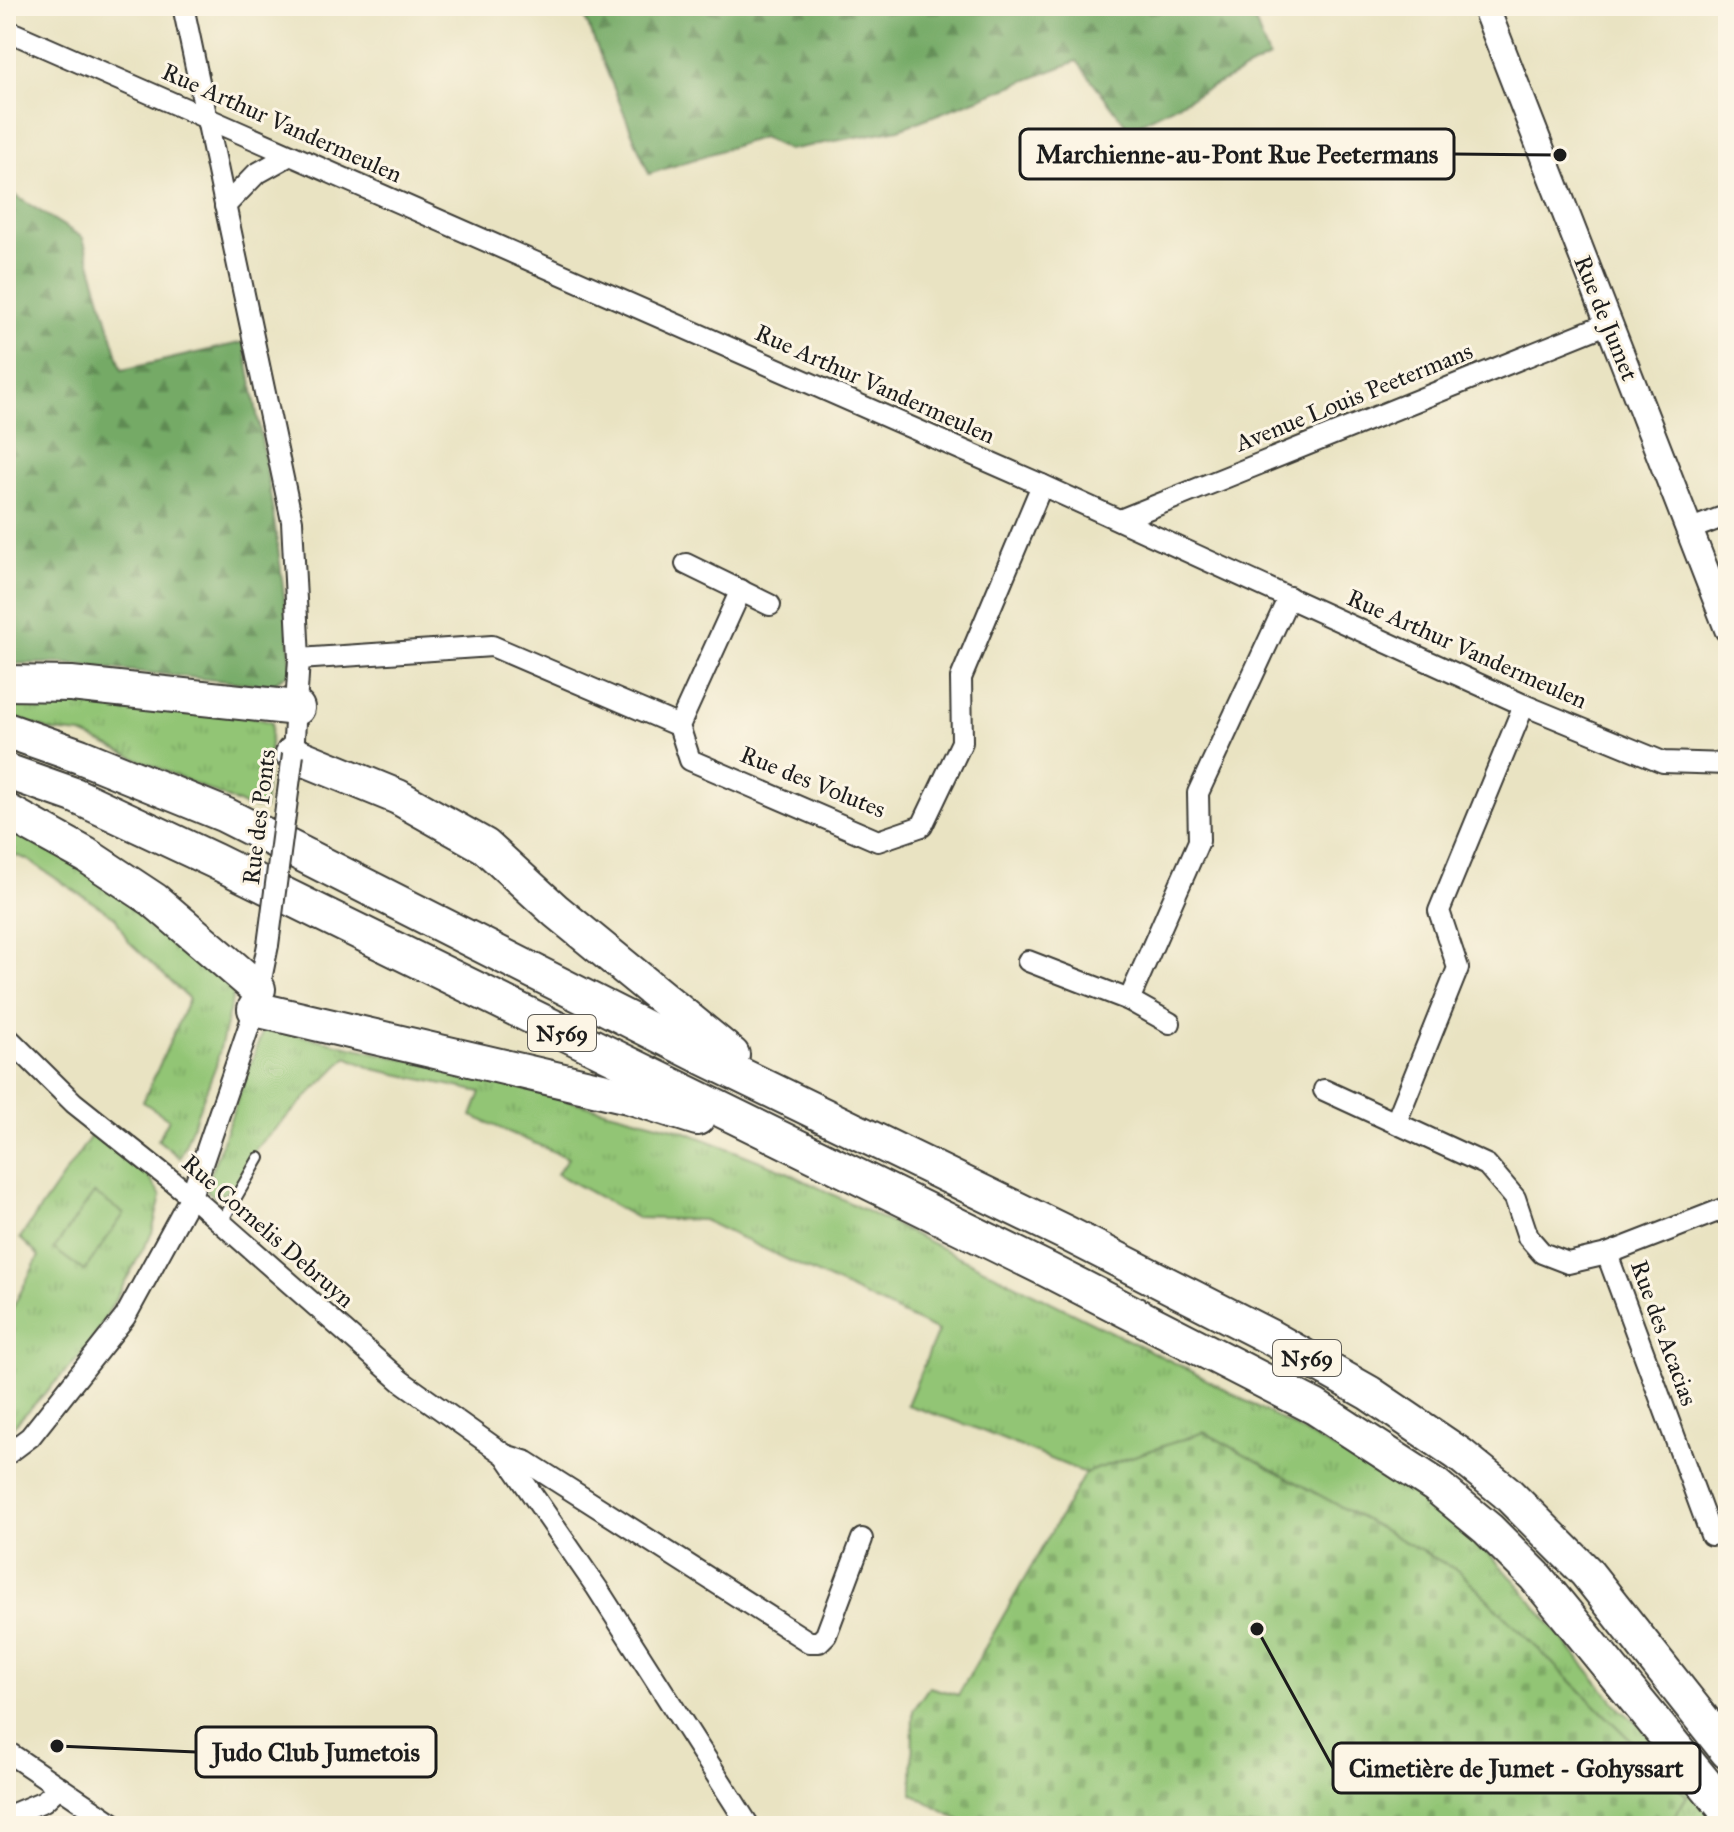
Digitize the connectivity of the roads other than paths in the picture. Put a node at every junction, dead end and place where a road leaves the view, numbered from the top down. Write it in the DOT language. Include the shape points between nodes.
graph roads {
  1 [pos="183,6"];
  2 [pos="1485,6"];
  3 [pos="6,30"];
  4 [pos="207,119"];
  5 [pos="290,155"];
  6 [pos="225,206"];
  7 [pos="1609,323"];
  8 [pos="1042,485"];
  9 [pos="1728,515"];
  10 [pos="1120,520"];
  11 [pos="1691,529"];
  12 [pos="686,564"];
  13 [pos="741,590"];
  14 [pos="1289,597"];
  15 [pos="770,605"];
  16 [pos="1728,629"];
  17 [pos="299,659"];
  18 [pos="6,683"];
  19 [pos="1524,705"];
  20 [pos="297,708"];
  21 [pos="679,726"];
  22 [pos="6,730"];
  23 [pos="293,754"];
  24 [pos="1728,764"];
  25 [pos="6,771"];
  26 [pos="6,811"];
  27 [pos="1028,961"];
  28 [pos="256,999"];
  29 [pos="1129,1000"];
  30 [pos="1170,1023"];
  31 [pos="9,1045"];
  32 [pos="1324,1090"];
  33 [pos="786,1097"];
  34 [pos="1396,1122"];
  35 [pos="809,1154"];
  36 [pos="259,1158"];
  37 [pos="191,1196"];
  38 [pos="1728,1207"];
  39 [pos="221,1223"];
  40 [pos="1607,1254"];
  41 [pos="6,1455"];
  42 [pos="505,1455"];
  43 [pos="1728,1529"];
  44 [pos="862,1539"];
  45 [pos="6,1751"];
  46 [pos="1728,1752"];
  47 [pos="59,1787"];
  48 [pos="1728,1812"];
  49 [pos="6,1817"];
  50 [pos="117,1826"];
  51 [pos="749,1826"];
  1 -- 4 [label="street, Rue des Ponts"];
  2 -- 7 [label="street, Rue de Jumet"];
  3 -- 4 [label="street, Rue Arthur Vandermeulen"];
  4 -- 5 [label="street, Rue Arthur Vandermeulen"];
  4 -- 6 [label="street, Rue des Ponts"];
  5 -- 6 [label="street" via="256,174"];
  5 -- 8 [label="street, Rue Arthur Vandermeulen"];
  6 -- 17 [label="street, Rue des Ponts" via="292,521"];
  7 -- 10 [label="street, Avenue Louis Peetermans"];
  7 -- 11 [label="street, Rue de Jumet"];
  8 -- 10 [label="street, Rue Arthur Vandermeulen"];
  8 -- 21 [label="street, Rue des Volutes" via="961,678 962,742 922,826 878,841 690,760"];
  9 -- 11 [label="street"];
  10 -- 14 [label="street, Rue Arthur Vandermeulen"];
  11 -- 16 [label="street, Rue de Jumet"];
  12 -- 13 [label="street"];
  13 -- 15 [label="street"];
  13 -- 21 [label="street"];
  14 -- 19 [label="street, Rue Arthur Vandermeulen"];
  14 -- 29 [label="street" via="1198,793 1199,841"];
  17 -- 20 [label="street, Rue des Ponts"];
  17 -- 21 [label="street" via="492,646"];
  18 -- 20 [label="highway" via="71,684"];
  19 -- 24 [label="street, Rue Arthur Vandermeulen" via="1663,762"];
  19 -- 34 [label="street" via="1439,911 1458,968"];
  20 -- 23 [label="street, Rue des Ponts"];
  22 -- 33 [label="highway, N569" via="225,815"];
  23 -- 28 [label="street, Rue des Ponts, bridge"];
  23 -- 33 [label="highway" via="398,797 485,846 556,911"];
  25 -- 35 [label="highway, N569" via="74,795 215,861"];
  26 -- 28 [label="highway" via="154,900"];
  27 -- 29 [label="street"];
  28 -- 35 [label="highway" via="628,1096"];
  28 -- 37 [label="street, Rue des Ponts"];
  29 -- 30 [label="street"];
  31 -- 37 [label="street, Rue Cornelis Debruyn"];
  32 -- 34 [label="street"];
  33 -- 46 [label="highway, N569" via="1270,1337 1369,1393 1459,1454 1506,1492 1586,1572"];
  34 -- 40 [label="street" via="1487,1165 1515,1198 1528,1237 1542,1253 1568,1263"];
  35 -- 48 [label="highway, N569" via="1315,1407 1435,1485 1535,1576"];
  36 -- 39 [label="lane"];
  37 -- 39 [label="street, Rue Cornelis Debruyn"];
  37 -- 41 [label="street, Rue des Ponts" via="125,1317 30,1437"];
  38 -- 40 [label="street, Rue des Acacias"];
  39 -- 42 [label="street, Rue Cornelis Debruyn" via="401,1381"];
  40 -- 43 [label="street, Rue des Acacias" via="1711,1535"];
  42 -- 44 [label="street, Rue Cornelis Debruyn" via="527,1462 809,1642 826,1635"];
  42 -- 51 [label="street, Rue Cornelis Debruyn"];
  45 -- 47 [label="street"];
  47 -- 49 [label="street" via="44,1801"];
  47 -- 50 [label="street"];
}
